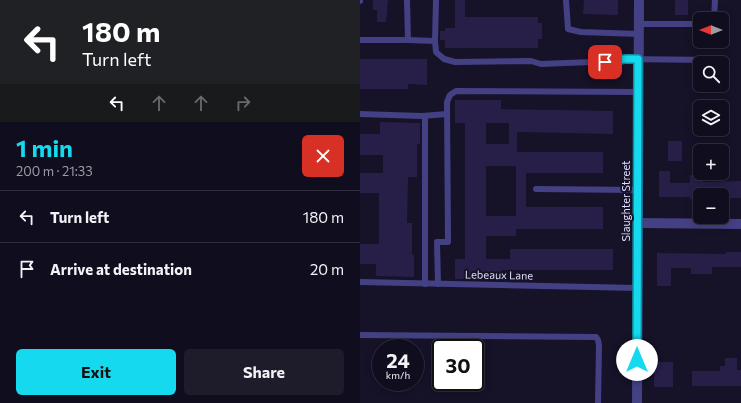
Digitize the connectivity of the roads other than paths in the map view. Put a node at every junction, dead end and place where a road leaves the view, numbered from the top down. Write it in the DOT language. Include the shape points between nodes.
graph roads {
  1 [pos="407,0"];
  2 [pos="436,0"];
  3 [pos="566,0"];
  4 [pos="639,0"];
  5 [pos="715,0"];
  6 [pos="714,12"];
  7 [pos="693,25"];
  8 [pos="639,29"];
  9 [pos="360,40"];
  10 [pos="408,40"];
  11 [pos="435,41"];
  12 [pos="638,59"];
  13 [pos="693,60"];
  14 [pos="638,92"];
  15 [pos="360,114"];
  16 [pos="447,114"];
  17 [pos="426,116"];
  18 [pos="536,189"];
  19 [pos="638,190"];
  20 [pos="638,222"];
  21 [pos="741,224"];
  22 [pos="425,242"];
  23 [pos="438,242"];
  24 [pos="360,282"];
  25 [pos="425,284"];
  26 [pos="438,284"];
  27 [pos="638,288"];
  28 [pos="360,335"];
  29 [pos="598,403"];
  30 [pos="637,403"];
  1 -- 10 [label="lane"];
  2 -- 11 [label="lane"];
  3 -- 8 [label="lane" via="568,29 581,32"];
  4 -- 8 [label="street, Slaughter Street"];
  5 -- 6 [label="lane"];
  7 -- 8 [label="lane"];
  8 -- 12 [label="street, Slaughter Street"];
  9 -- 10 [label="lane"];
  10 -- 11 [label="lane"];
  11 -- 12 [label="lane" via="436,52 444,59 455,62 531,61 541,64"];
  12 -- 13 [label="lane"];
  12 -- 14 [label="street, Slaughter Street"];
  14 -- 16 [label="lane" via="456,91 450,95 447,102"];
  14 -- 19 [label="street, Slaughter Street"];
  15 -- 17 [label="lane"];
  16 -- 17 [label="lane"];
  16 -- 23 [label="lane" via="448,242"];
  17 -- 22 [label="lane"];
  18 -- 19 [label="lane"];
  19 -- 20 [label="street, Slaughter Street"];
  20 -- 21 [label="street"];
  20 -- 27 [label="street, Slaughter Street"];
  22 -- 23 [label="lane"];
  22 -- 25 [label="lane"];
  23 -- 26 [label="lane"];
  24 -- 25 [label="lane, Lebeaux Lane"];
  25 -- 26 [label="lane, Lebeaux Lane"];
  26 -- 27 [label="lane, Lebeaux Lane"];
  27 -- 30 [label="street, Slaughter Street"];
  28 -- 29 [label="lane" via="596,337 599,345"];
}
